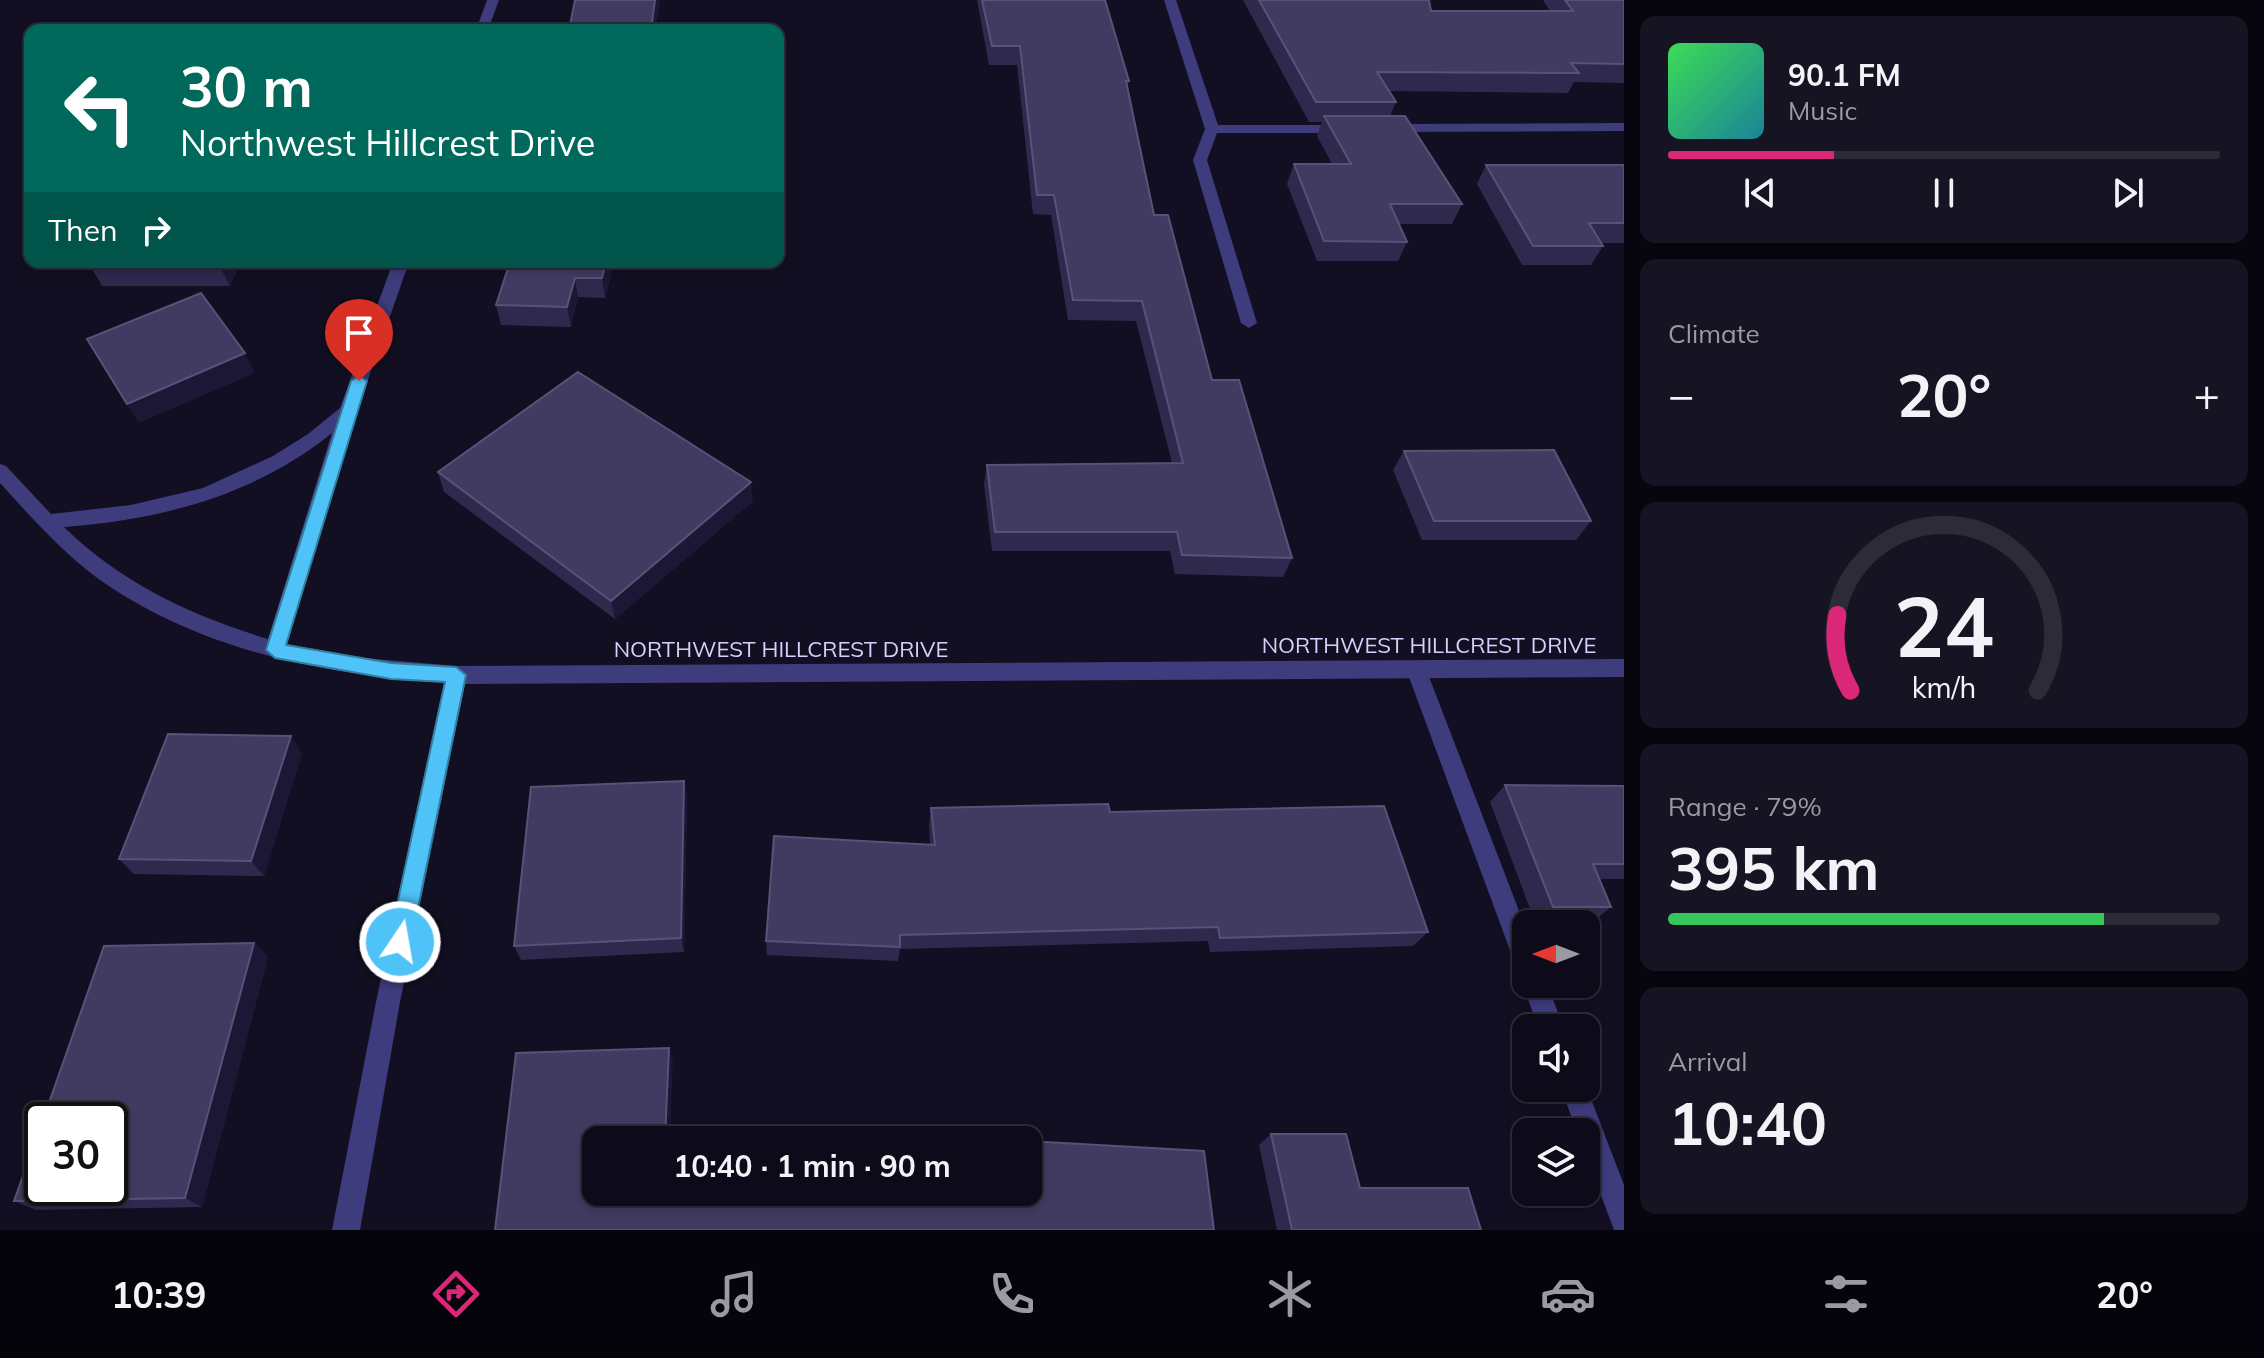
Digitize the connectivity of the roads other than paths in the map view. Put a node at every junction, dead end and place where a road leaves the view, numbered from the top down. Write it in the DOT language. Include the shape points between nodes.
graph roads {
  1 [pos="493,0"];
  2 [pos="1170,0"];
  3 [pos="484,24"];
  4 [pos="1624,127"];
  5 [pos="1355,128"];
  6 [pos="1371,128"];
  7 [pos="1212,129"];
  8 [pos="399,268"];
  9 [pos="1249,323"];
  10 [pos="348,411"];
  11 [pos="0,471"];
  12 [pos="47,521"];
  13 [pos="275,650"];
  14 [pos="1624,668"];
  15 [pos="1416,669"];
  16 [pos="456,675"];
  17 [pos="1512,924"];
  18 [pos="1579,1102"];
  19 [pos="1624,1221"];
  20 [pos="346,1230"];
  1 -- 3 [label="street"];
  2 -- 7 [label="street"];
  4 -- 6 [label="street"];
  5 -- 7 [label="street"];
  7 -- 9 [label="street" via="1200,160"];
  8 -- 10 [label="street"];
  10 -- 12 [label="street" via="319,437 262,473 201,498 148,511"];
  10 -- 13 [label="street"];
  11 -- 12 [label="street, NORTHWEST HILLCREST DRIVE"];
  12 -- 13 [label="street, NORTHWEST HILLCREST DRIVE" via="102,571 157,607"];
  13 -- 16 [label="street, NORTHWEST HILLCREST DRIVE" via="391,671"];
  14 -- 15 [label="street, NORTHWEST HILLCREST DRIVE"];
  15 -- 16 [label="street, NORTHWEST HILLCREST DRIVE"];
  15 -- 17 [label="street"];
  16 -- 20 [label="street"];
  18 -- 19 [label="street"];
}
